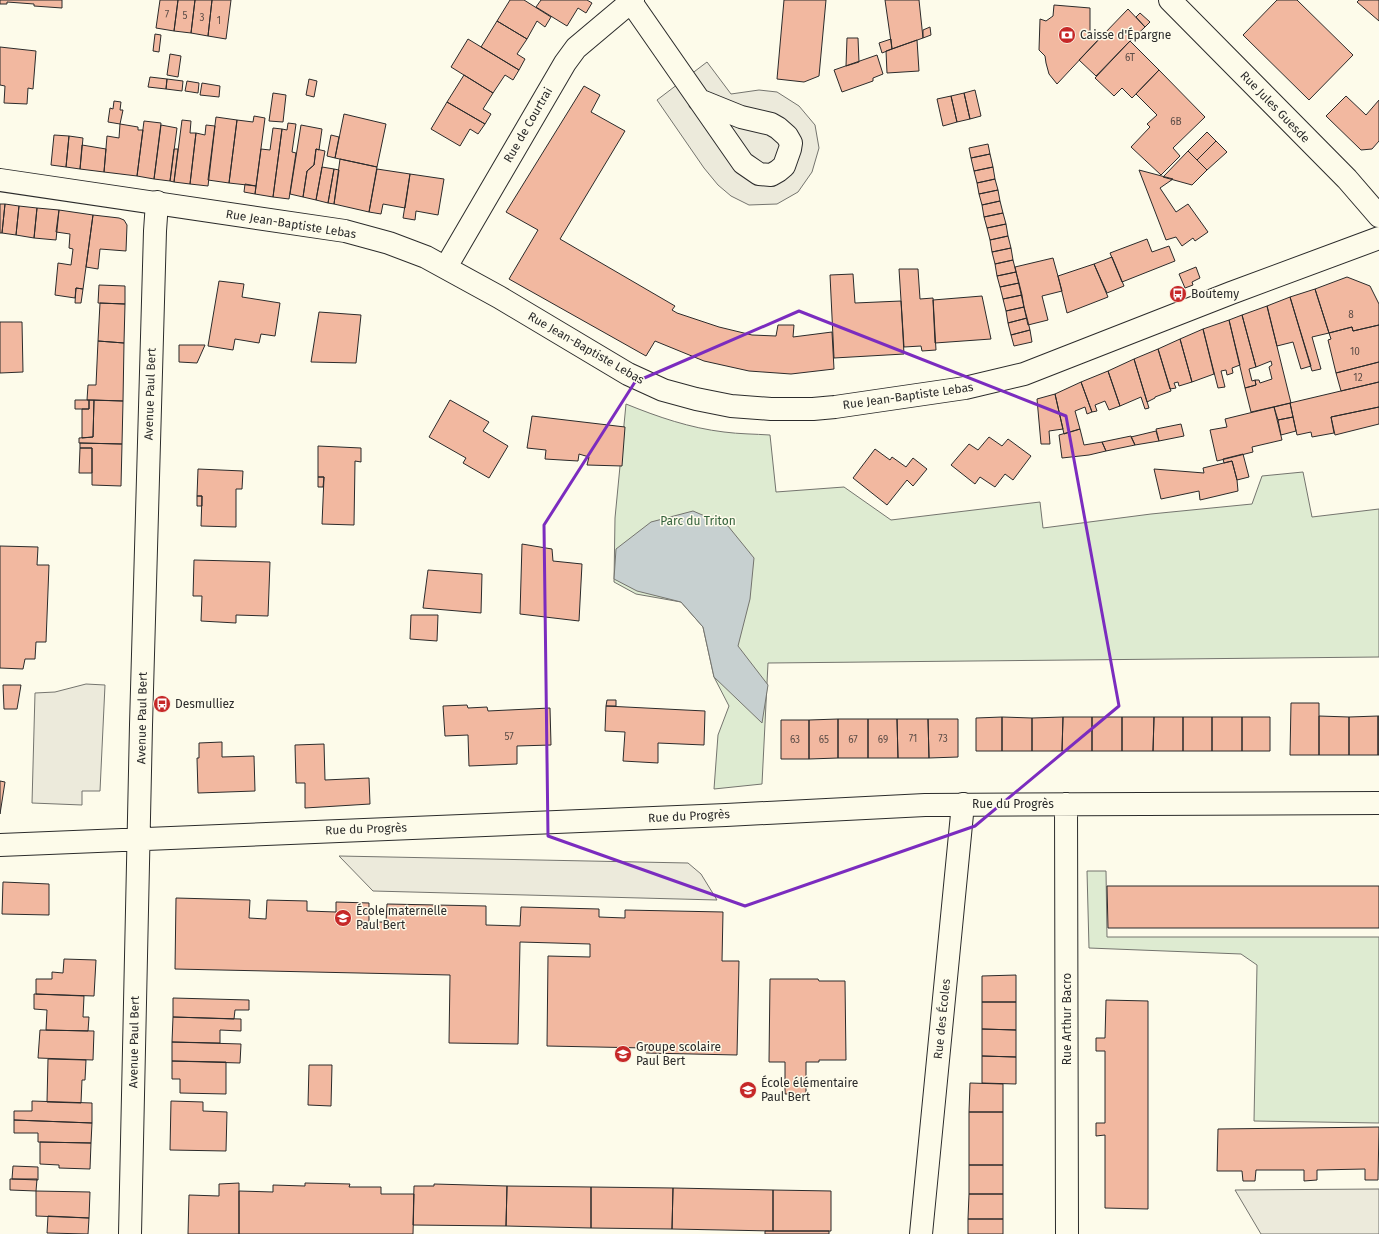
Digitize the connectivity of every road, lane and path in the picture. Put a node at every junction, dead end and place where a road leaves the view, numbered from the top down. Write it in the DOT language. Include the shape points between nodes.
graph roads {
  1 [pos="1170,0"];
  2 [pos="632,1"];
  3 [pos="699,100"];
  4 [pos="0,180"];
  5 [pos="157,202"];
  6 [pos="1379,216"];
  7 [pos="1379,238"];
  8 [pos="446,267"];
  9 [pos="1379,803"];
  10 [pos="963,804"];
  11 [pos="1066,804"];
  12 [pos="140,838"];
  13 [pos="0,845"];
  14 [pos="130,1234"];
  15 [pos="921,1234"];
  16 [pos="1067,1234"];
  1 -- 6 [label="street, Rue Jules Guesde" via="1347,179"];
  2 -- 3 [label="street, Rue de Courtrai"];
  2 -- 8 [label="street, Rue de Courtrai" via="576,48 564,63"];
  4 -- 5 [label="street, Rue Jean-Baptiste Lebas"];
  5 -- 8 [label="street, Rue Jean-Baptiste Lebas" via="345,231 396,245"];
  5 -- 12 [label="street, Avenue Paul Bert" via="154,238"];
  7 -- 8 [label="street, Rue Jean-Baptiste Lebas" via="1024,374 966,388 813,409 731,406 678,394 647,383"];
  9 -- 11 [label="street, Rue du Progrès"];
  10 -- 11 [label="street, Rue du Progrès"];
  10 -- 12 [label="street, Rue du Progrès"];
  10 -- 15 [label="street, Rue des Écoles"];
  11 -- 16 [label="street, Rue Arthur Bacro"];
  12 -- 13 [label="street, Rue du Progrès"];
  12 -- 14 [label="street, Avenue Paul Bert"];
}
